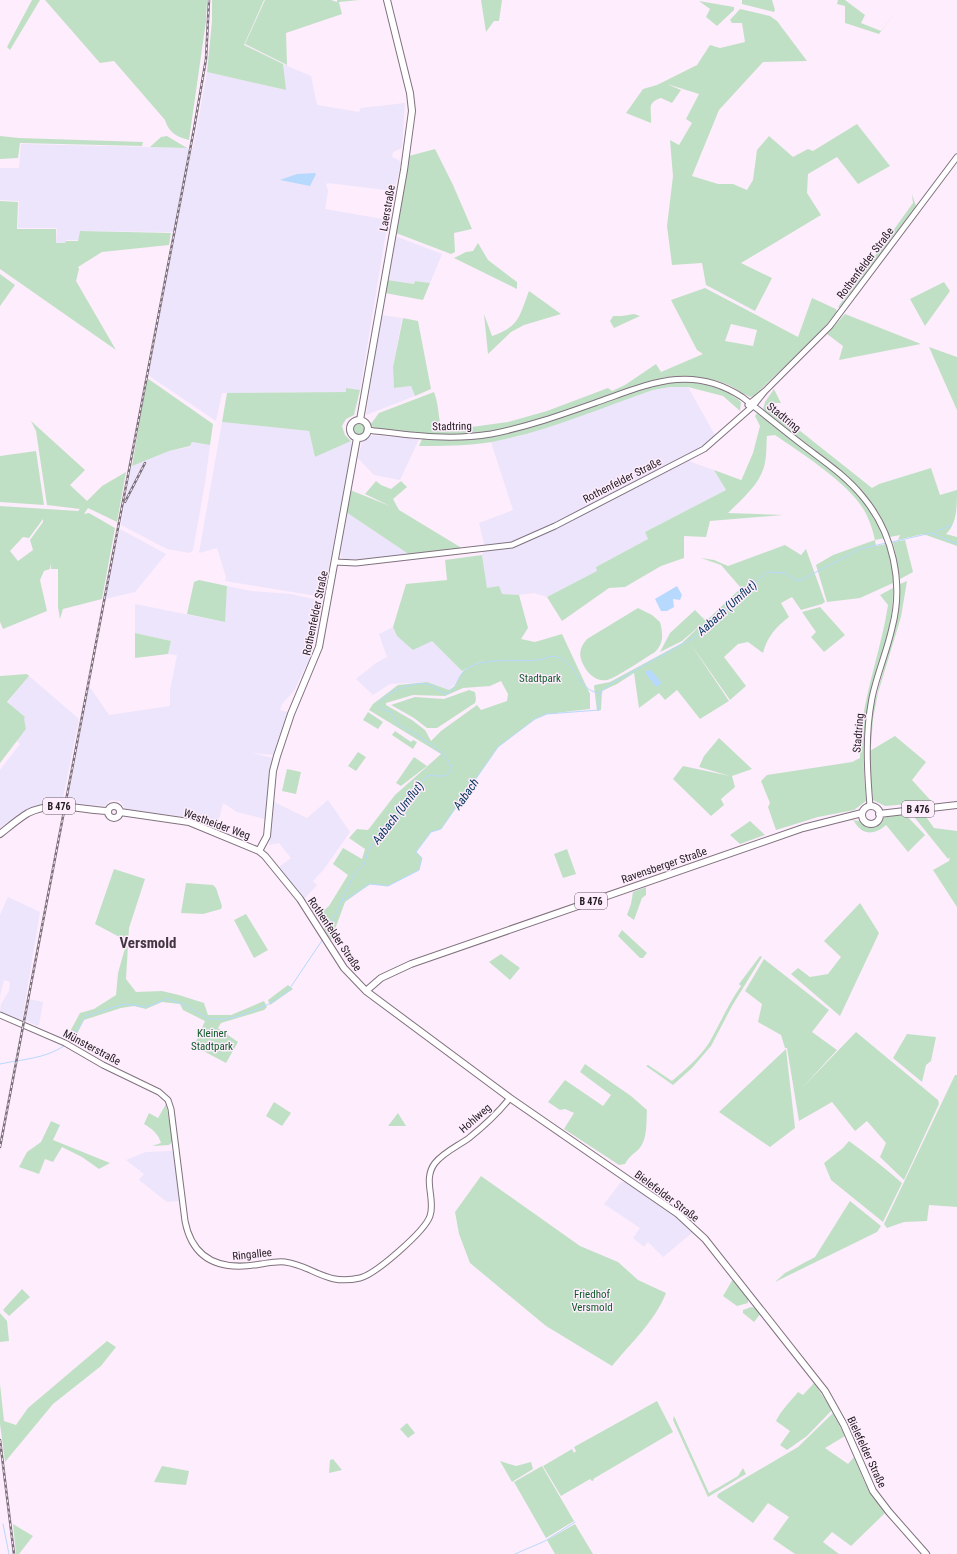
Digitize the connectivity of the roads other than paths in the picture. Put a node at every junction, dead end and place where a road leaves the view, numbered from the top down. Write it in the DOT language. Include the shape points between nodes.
graph roads {
  1 [pos="387,0"];
  2 [pos="957,157"];
  3 [pos="752,404"];
  4 [pos="360,420"];
  5 [pos="367,430"];
  6 [pos="357,438"];
  7 [pos="335,562"];
  8 [pos="957,805"];
  9 [pos="870,806"];
  10 [pos="879,814"];
  11 [pos="862,816"];
  12 [pos="0,834"];
  13 [pos="259,851"];
  14 [pos="366,991"];
  15 [pos="0,1015"];
  16 [pos="510,1098"];
  17 [pos="170,1103"];
  18 [pos="430,1174"];
  19 [pos="926,1554"];
  1 -- 4 [label="main road, Laerstraße" via="412,110"];
  2 -- 3 [label="street, Rothenfelder Straße" via="830,326"];
  3 -- 5 [label="street, Stadtring" via="715,383 694,379 669,379 646,384 551,418 491,434 430,437"];
  3 -- 7 [label="street, Rothenfelder Straße" via="704,449 512,546 356,563"];
  3 -- 9 [label="street, Stadtring" via="852,485 871,508 886,534 891,549 897,590 892,628 872,697 868,726 866,758"];
  4 -- 5 [label="main road" via="366,425"];
  4 -- 6 [label="main road" via="354,422 350,429"];
  5 -- 6 [label="main road" via="364,436"];
  6 -- 7 [label="main road"];
  7 -- 13 [label="main road, Rothenfelder Straße" via="318,654 291,714 277,756 267,836"];
  8 -- 10 [label="main road, B 476"];
  9 -- 10 [label="main road" via="875,807"];
  9 -- 11 [label="main road" via="865,808"];
  10 -- 11 [label="main road" via="878,819 872,824 866,822"];
  11 -- 14 [label="main road, Ravensberger Straße / B 476" via="834,819 803,828 411,964 381,978"];
  12 -- 13 [label="main road, Westheider Weg / B 476" via="26,814 40,809 63,806 108,811 109,807 115,805 120,812 189,822"];
  13 -- 14 [label="main road, Rothenfelder Straße" via="294,892 351,976"];
  14 -- 16 [label="main road, Bielefelder Straße"];
  15 -- 17 [label="street, Münsterstraße" via="67,1044 159,1092"];
  16 -- 18 [label="street, Hohlweg" via="489,1120 436,1163"];
  16 -- 19 [label="main road, Bielefelder Straße" via="678,1214 706,1239 825,1391 873,1491"];
  17 -- 18 [label="street, Ringallee" via="187,1230 194,1244 206,1258 215,1263 242,1267 283,1261 342,1280 370,1274 426,1224 432,1208"];
}
